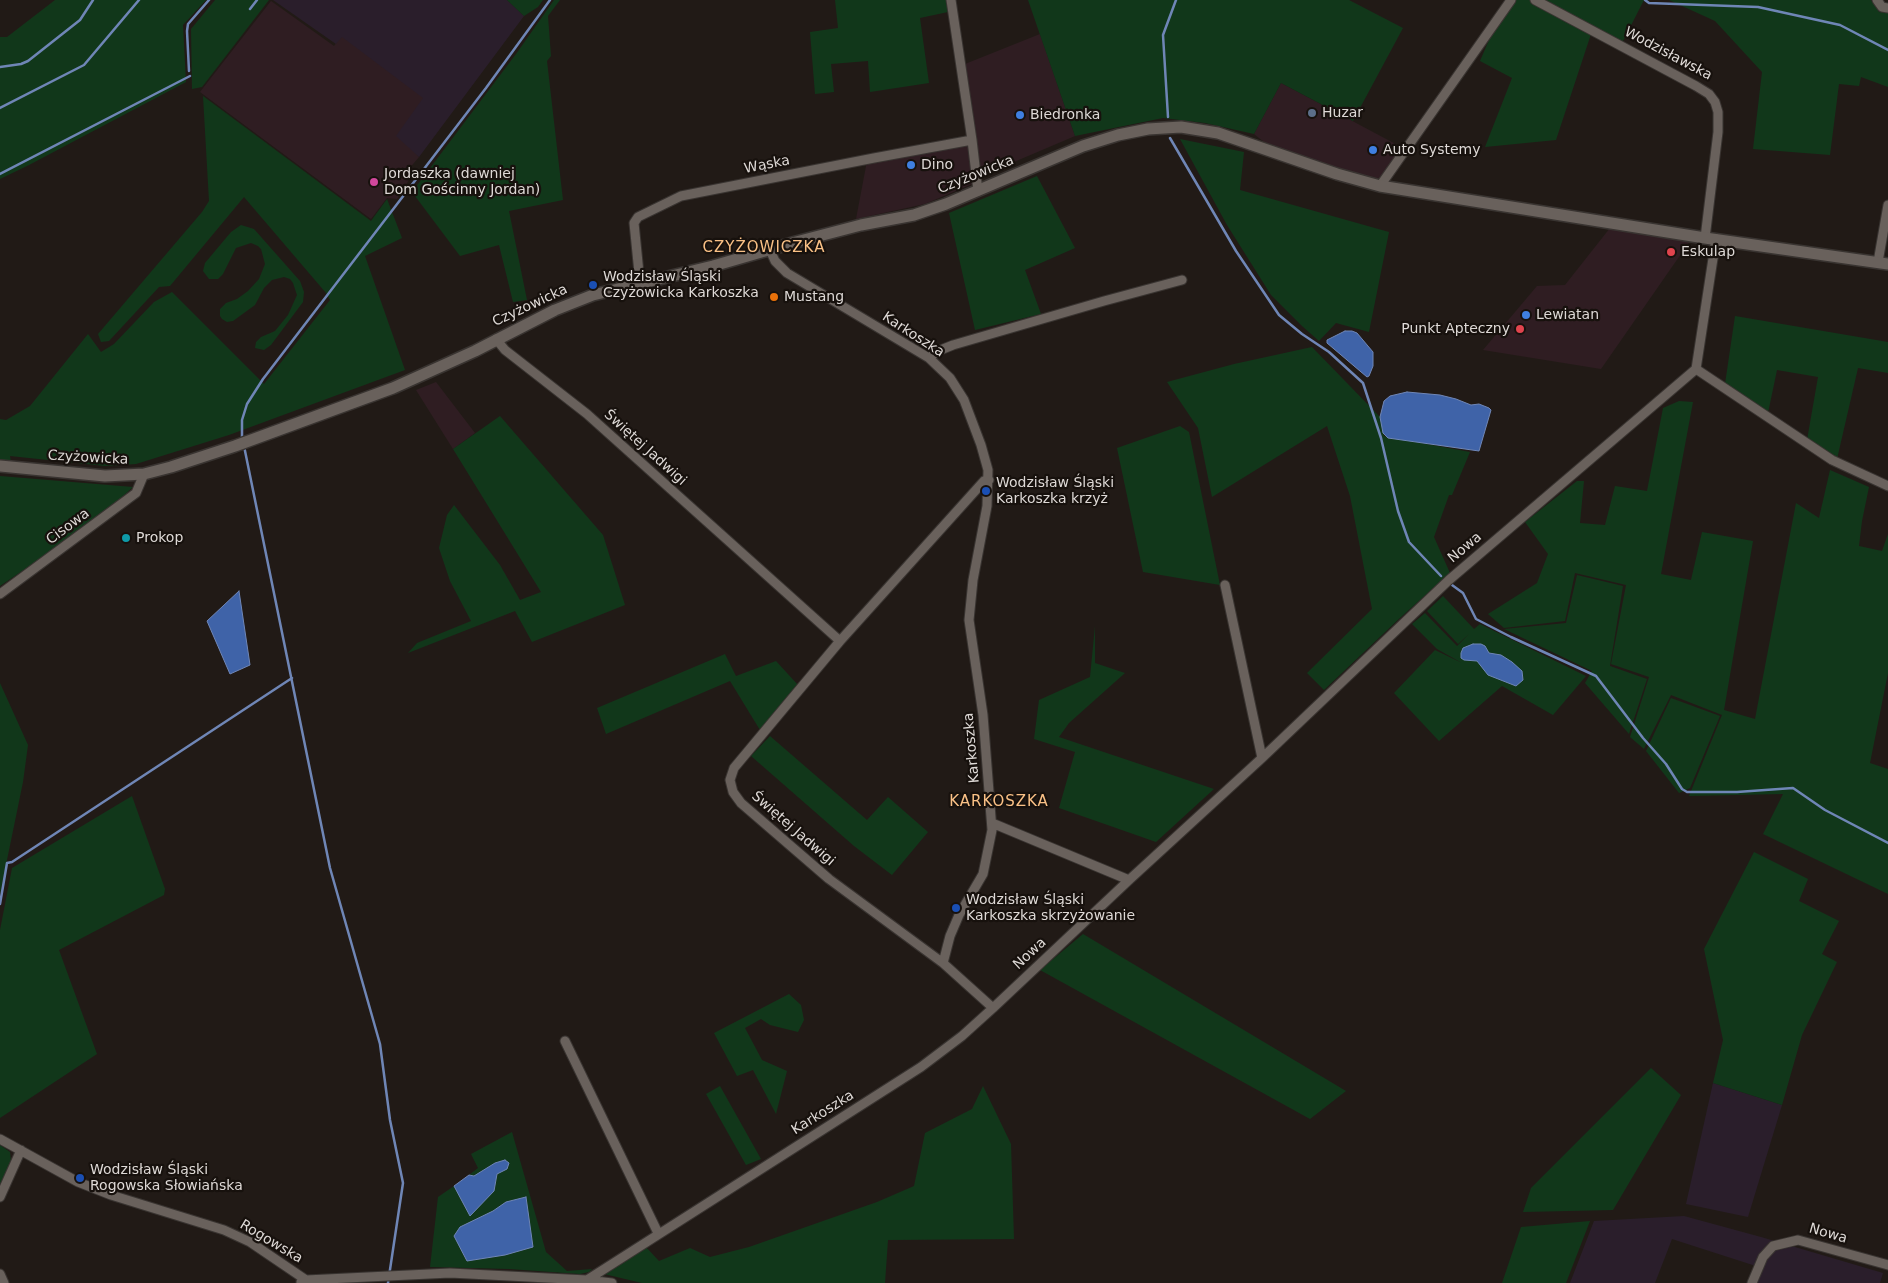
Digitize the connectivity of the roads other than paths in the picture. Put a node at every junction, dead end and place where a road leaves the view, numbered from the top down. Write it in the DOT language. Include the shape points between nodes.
graph roads {
  1 [pos="951,0"];
  2 [pos="1511,0"];
  3 [pos="1536,0"];
  4 [pos="1877,0"];
  5 [pos="1888,8"];
  6 [pos="972,140"];
  7 [pos="1380,186"];
  8 [pos="978,191"];
  9 [pos="1888,205"];
  10 [pos="1711,238"];
  11 [pos="770,250"];
  12 [pos="1883,263"];
  13 [pos="1182,280"];
  14 [pos="640,283"];
  15 [pos="496,339"];
  16 [pos="929,358"];
  17 [pos="1696,369"];
  18 [pos="0,466"];
  19 [pos="144,474"];
  20 [pos="989,480"];
  21 [pos="1888,486"];
  22 [pos="1225,585"];
  23 [pos="0,594"];
  24 [pos="840,641"];
  25 [pos="1262,758"];
  26 [pos="992,823"];
  27 [pos="1129,880"];
  28 [pos="943,963"];
  29 [pos="993,1008"];
  30 [pos="566,1042"];
  31 [pos="0,1139"];
  32 [pos="21,1150"];
  33 [pos="0,1197"];
  34 [pos="658,1233"];
  35 [pos="1888,1265"];
  36 [pos="0,1274"];
  37 [pos="587,1280"];
  38 [pos="304,1282"];
  39 [pos="4,1283"];
  40 [pos="612,1283"];
  41 [pos="1752,1283"];
  1 -- 6 [label="street"];
  2 -- 7 [label="street"];
  3 -- 10 [label="street, Wodzisławska" via="1696,86 1716,102 1718,132"];
  4 -- 5 [label="street" via="1882,7"];
  6 -- 8 [label="street"];
  6 -- 14 [label="street, Wąska" via="681,196 638,217 634,223"];
  7 -- 8 [label="street, Czyżowicka" via="1218,133 1181,127 1148,129 1083,146"];
  7 -- 10 [label="street"];
  8 -- 11 [label="street, Czyżowicka" via="914,214"];
  9 -- 12 [label="street"];
  10 -- 12 [label="street"];
  10 -- 17 [label="street"];
  11 -- 14 [label="street, Czyżowicka"];
  11 -- 16 [label="street, Karkoszka" via="775,261 787,273"];
  13 -- 16 [label="street" via="953,346"];
  14 -- 15 [label="street, Czyżowicka" via="593,295"];
  15 -- 19 [label="street, Czyżowicka" via="393,388 235,446"];
  15 -- 24 [label="street, Świętej Jadwigi" via="505,350 587,414"];
  16 -- 20 [label="street, Karkoszka" via="950,378 964,400 982,445"];
  17 -- 21 [label="street" via="1832,460"];
  17 -- 25 [label="street, Nowa" via="1449,580"];
  18 -- 19 [label="street, Czyżowicka" via="106,476"];
  19 -- 23 [label="street, Cisowa" via="136,493"];
  20 -- 24 [label="street, Świętej Jadwigi" via="984,481"];
  20 -- 26 [label="street, Karkoszka" via="969,620 983,715"];
  22 -- 25 [label="street"];
  24 -- 28 [label="street, Świętej Jadwigi" via="734,768 730,780 733,792 829,879"];
  25 -- 27 [label="street, Nowa"];
  26 -- 27 [label="street"];
  26 -- 28 [label="street, Karkoszka" via="983,874 956,922"];
  27 -- 29 [label="street, Nowa"];
  28 -- 29 [label="street"];
  29 -- 34 [label="street, Karkoszka" via="921,1067"];
  30 -- 34 [label="street"];
  31 -- 32 [label="street, Rogowska"];
  32 -- 33 [label="street"];
  32 -- 38 [label="street, Rogowska" via="78,1182 224,1230 250,1242"];
  34 -- 37 [label="street, Karkoszka"];
  35 -- 41 [label="street, Nowa" via="1798,1240 1774,1246 1763,1258"];
  36 -- 39 [label="street"];
  37 -- 38 [label="street, Rogowska" via="450,1274 380,1275"];
  37 -- 40 [label="street, Rogowska"];
}
